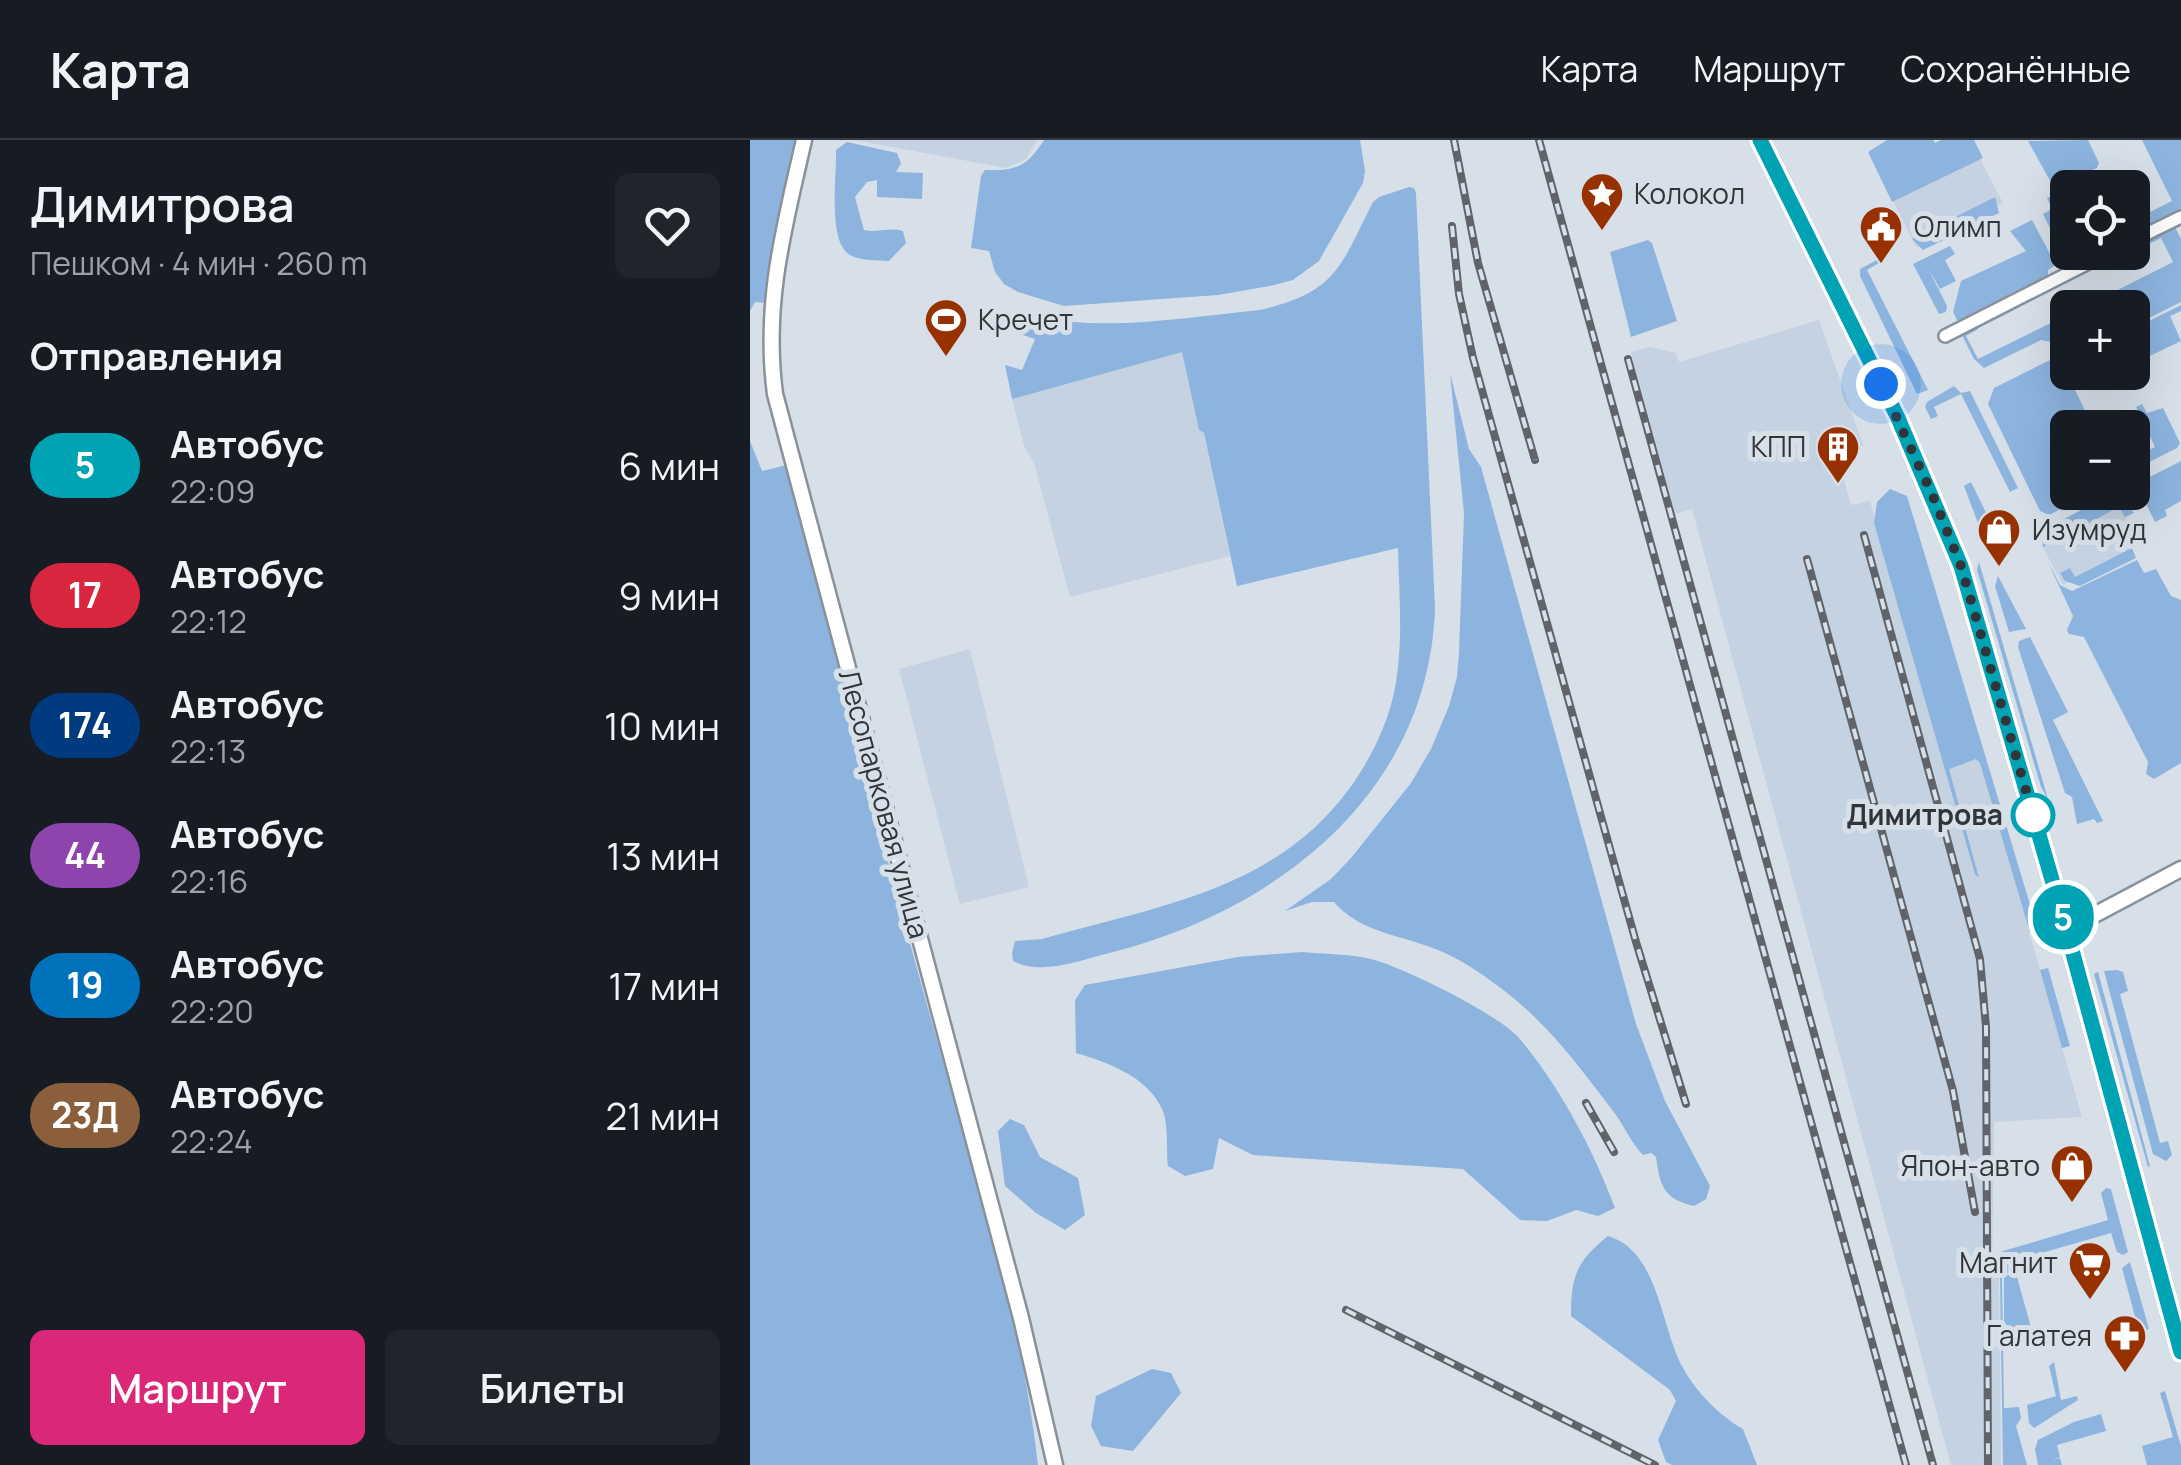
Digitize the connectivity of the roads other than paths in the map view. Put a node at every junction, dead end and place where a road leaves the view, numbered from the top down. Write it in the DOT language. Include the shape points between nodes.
graph roads {
  1 [pos="804,140"];
  2 [pos="1760,140"];
  3 [pos="2181,217"];
  4 [pos="2150,232"];
  5 [pos="2075,270"];
  6 [pos="1945,336"];
  7 [pos="2181,869"];
  8 [pos="2066,930"];
  9 [pos="2181,1352"];
  10 [pos="1055,1465"];
  1 -- 10 [label="street, Лесопарковая улица" via="770,325 776,394"];
  2 -- 8 [label="main road" via="1898,418 1955,551"];
  3 -- 4 [label="street"];
  5 -- 6 [label="street"];
  7 -- 8 [label="street"];
  8 -- 9 [label="main road"];
}
